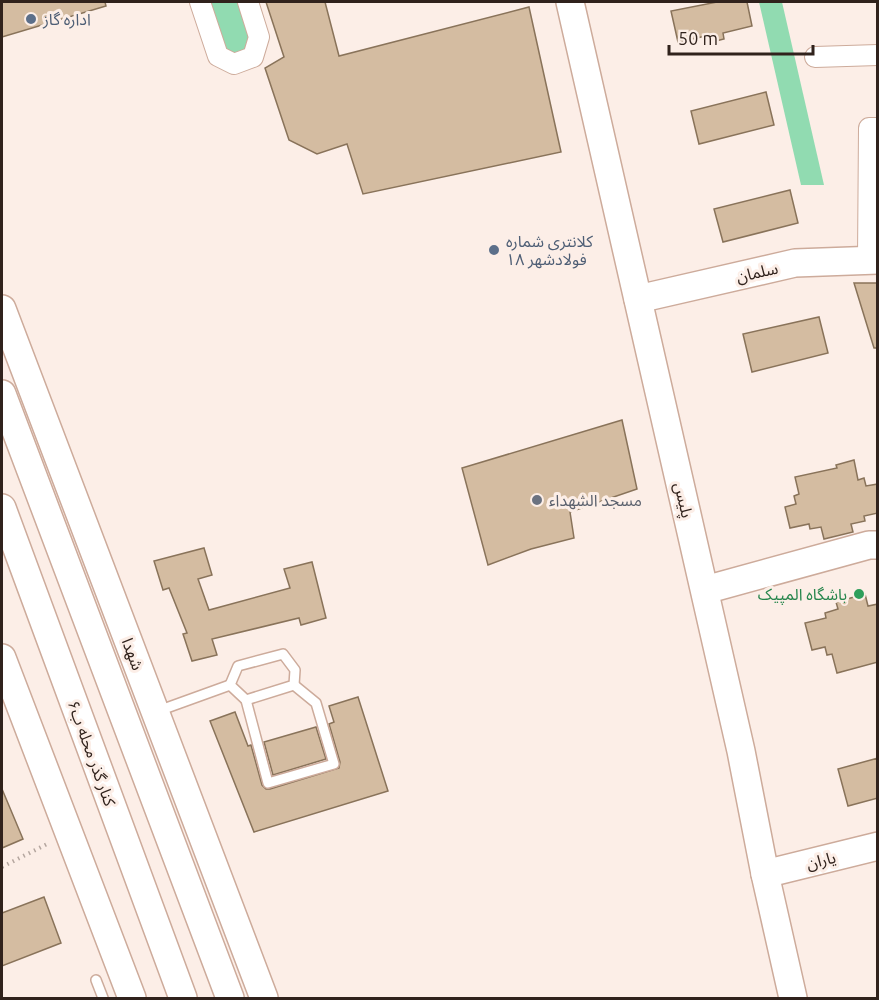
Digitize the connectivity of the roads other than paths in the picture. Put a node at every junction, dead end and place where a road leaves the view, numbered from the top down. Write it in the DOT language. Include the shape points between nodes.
graph roads {
  1 [pos="200,2"];
  2 [pos="248,2"];
  3 [pos="570,2"];
  4 [pos="878,55"];
  5 [pos="815,57"];
  6 [pos="873,128"];
  7 [pos="873,260"];
  8 [pos="638,299"];
  9 [pos="2,309"];
  10 [pos="2,394"];
  11 [pos="2,508"];
  12 [pos="878,545"];
  13 [pos="705,590"];
  14 [pos="2,658"];
  15 [pos="230,685"];
  16 [pos="294,685"];
  17 [pos="246,700"];
  18 [pos="155,712"];
  19 [pos="203,835"];
  20 [pos="172,846"];
  21 [pos="878,846"];
  22 [pos="765,874"];
  23 [pos="96,980"];
  24 [pos="103,999"];
  25 [pos="132,999"];
  26 [pos="183,999"];
  27 [pos="230,999"];
  28 [pos="264,999"];
  29 [pos="793,999"];
  1 -- 2 [label="street" via="218,56 234,64 253,57 259,37"];
  3 -- 8 [label="street, پلیس"];
  4 -- 5 [label="street"];
  6 -- 7 [label="street"];
  7 -- 8 [label="street, سلمان" via="795,263"];
  8 -- 13 [label="street, پلیس"];
  9 -- 18 [label="street, شهدا"];
  10 -- 20 [label="street, شهدا"];
  11 -- 26 [label="street, کنار گذر محله ب۶"];
  12 -- 13 [label="street"];
  13 -- 22 [label="street, پلیس"];
  14 -- 25 [label="street"];
  15 -- 16 [label="lane" via="237,666 283,654 295,670"];
  15 -- 17 [label="lane"];
  15 -- 18 [label="lane"];
  16 -- 17 [label="lane"];
  16 -- 17 [label="lane" via="316,703 334,764 268,783"];
  18 -- 19 [label="street, شهدا"];
  19 -- 20 [label="street"];
  19 -- 28 [label="street, شهدا"];
  20 -- 27 [label="street, شهدا"];
  21 -- 22 [label="street, یاران"];
  22 -- 29 [label="street, پلیس"];
  23 -- 24 [label="lane"];
}
